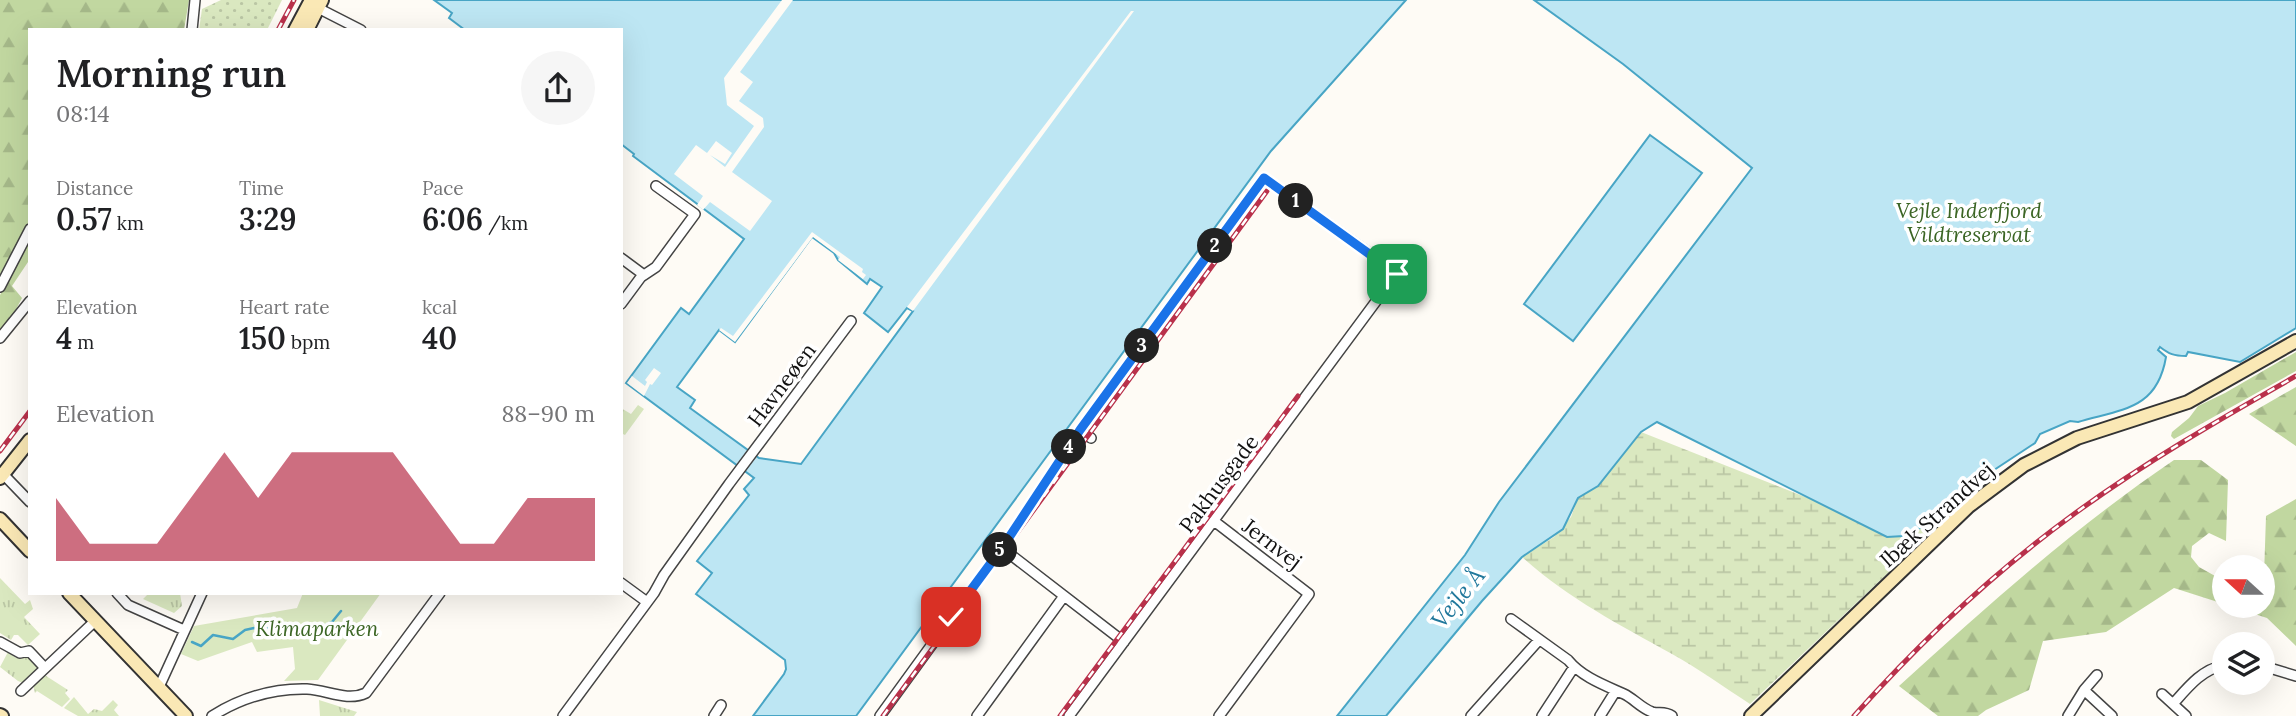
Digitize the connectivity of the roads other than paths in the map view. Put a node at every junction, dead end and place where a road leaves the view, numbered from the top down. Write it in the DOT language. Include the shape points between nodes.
graph roads {
  1 [pos="195,0"];
  2 [pos="315,3"];
  3 [pos="192,28"];
  4 [pos="297,28"];
  5 [pos="308,28"];
  6 [pos="358,28"];
  7 [pos="656,186"];
  8 [pos="28,233"];
  9 [pos="623,259"];
  10 [pos="644,275"];
  11 [pos="0,287"];
  12 [pos="623,301"];
  13 [pos="28,303"];
  14 [pos="851,321"];
  15 [pos="0,338"];
  16 [pos="2296,341"];
  17 [pos="1080,430"];
  18 [pos="1091,438"];
  19 [pos="28,442"];
  20 [pos="1,476"];
  21 [pos="28,500"];
  22 [pos="0,519"];
  23 [pos="1213,521"];
  24 [pos="1002,548"];
  25 [pos="28,549"];
  26 [pos="623,584"];
  27 [pos="119,595"];
  28 [pos="201,595"];
  29 [pos="439,595"];
  30 [pos="76,596"];
  31 [pos="1065,596"];
  32 [pos="647,602"];
  33 [pos="1511,619"];
  34 [pos="95,621"];
  35 [pos="184,630"];
  36 [pos="1539,640"];
  37 [pos="0,642"];
  38 [pos="1124,642"];
  39 [pos="1574,667"];
  40 [pos="45,668"];
  41 [pos="2212,670"];
  42 [pos="2275,670"];
  43 [pos="2097,675"];
  44 [pos="2296,676"];
  45 [pos="159,687"];
  46 [pos="2084,690"];
  47 [pos="21,691"];
  48 [pos="1615,692"];
  49 [pos="2162,694"];
  50 [pos="2173,704"];
  51 [pos="721,705"];
  52 [pos="186,716"];
  53 [pos="212,716"];
  54 [pos="563,716"];
  55 [pos="714,716"];
  56 [pos="880,716"];
  57 [pos="976,716"];
  58 [pos="1069,716"];
  59 [pos="1219,716"];
  60 [pos="1471,716"];
  61 [pos="1542,716"];
  62 [pos="1600,716"];
  63 [pos="1672,716"];
  64 [pos="1751,716"];
  65 [pos="2068,716"];
  66 [pos="2112,716"];
  67 [pos="2186,716"];
  1 -- 3 [label="street"];
  2 -- 4 [label="street"];
  2 -- 5 [label="street"];
  2 -- 6 [label="street"];
  7 -- 10 [label="street" via="695,214 656,267"];
  8 -- 11 [label="street"];
  9 -- 10 [label="street"];
  10 -- 12 [label="street"];
  13 -- 15 [label="street"];
  14 -- 32 [label="street, Havneøen"];
  16 -- 64 [label="street, Ibæk Strandvej" via="2188,402 2077,438 2024,465 1969,506"];
  17 -- 18 [label="street"];
  17 -- 23 [label="street, Pakhusgade" via="1264,178 1397,274"];
  17 -- 24 [label="street"];
  19 -- 20 [label="street"];
  20 -- 21 [label="street"];
  22 -- 25 [label="street"];
  23 -- 38 [label="street, Pakhusgade"];
  23 -- 59 [label="street, Jernvej" via="1309,594"];
  24 -- 31 [label="street"];
  24 -- 56 [label="street"];
  26 -- 32 [label="street"];
  27 -- 35 [label="street" via="128,605"];
  28 -- 35 [label="street"];
  29 -- 53 [label="street" via="366,693 357,697 281,690 240,701"];
  30 -- 34 [label="street"];
  31 -- 38 [label="street"];
  31 -- 57 [label="street"];
  32 -- 54 [label="street, Havneøen"];
  33 -- 36 [label="street"];
  34 -- 40 [label="street"];
  34 -- 45 [label="street"];
  35 -- 45 [label="street"];
  36 -- 39 [label="street"];
  36 -- 60 [label="street"];
  37 -- 40 [label="street" via="20,653 29,651"];
  38 -- 58 [label="street, Pakhusgade"];
  39 -- 48 [label="street"];
  39 -- 61 [label="street"];
  40 -- 47 [label="street"];
  41 -- 50 [label="street" via="2191,683"];
  42 -- 44 [label="street"];
  43 -- 46 [label="street"];
  45 -- 52 [label="street"];
  46 -- 65 [label="street"];
  46 -- 66 [label="street"];
  48 -- 62 [label="street"];
  48 -- 63 [label="street" via="1653,712"];
  49 -- 50 [label="street"];
  50 -- 67 [label="street"];
  51 -- 55 [label="street"];
}
